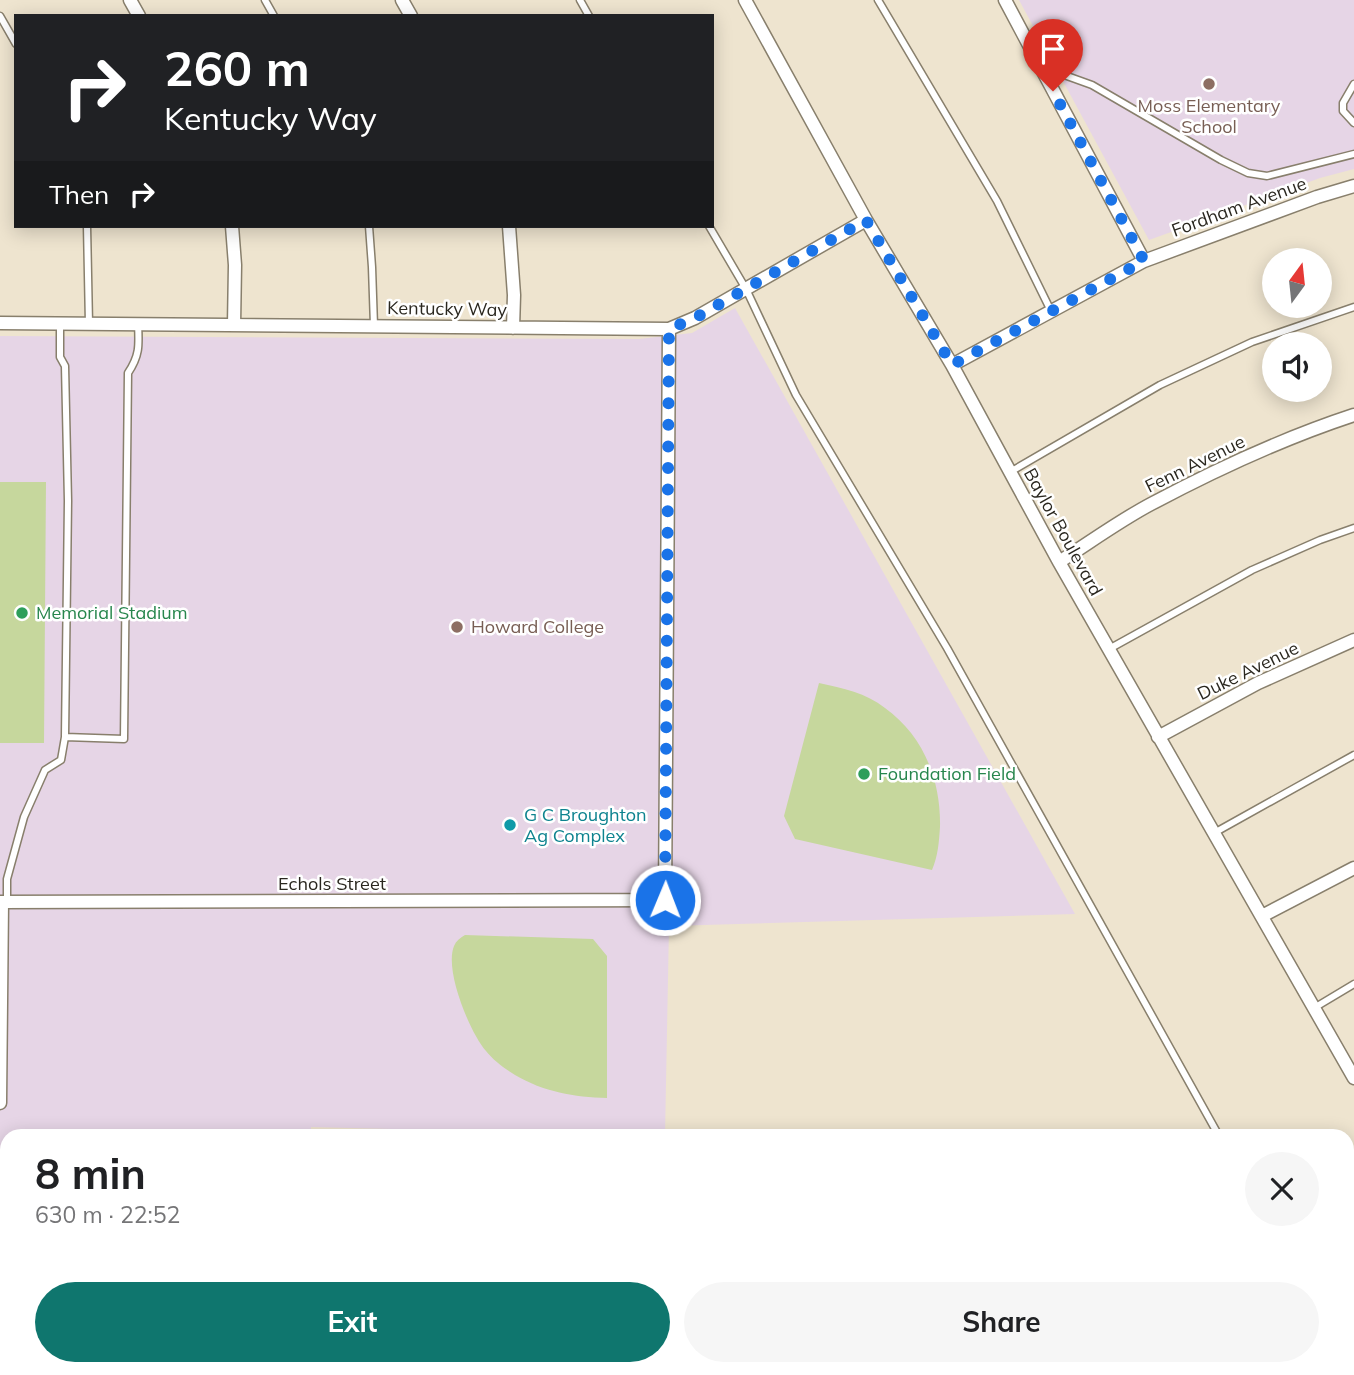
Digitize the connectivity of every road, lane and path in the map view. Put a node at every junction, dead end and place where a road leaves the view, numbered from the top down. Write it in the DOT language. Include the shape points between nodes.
graph roads {
  1 [pos="761,0"];
  2 [pos="878,0"];
  3 [pos="1005,0"];
  4 [pos="747,3"];
  5 [pos="0,16"];
  6 [pos="14,40"];
  7 [pos="1040,66"];
  8 [pos="1354,84"];
  9 [pos="1354,123"];
  10 [pos="1354,154"];
  11 [pos="1354,186"];
  12 [pos="866,220"];
  13 [pos="87,228"];
  14 [pos="232,228"];
  15 [pos="369,228"];
  16 [pos="509,228"];
  17 [pos="710,228"];
  18 [pos="1144,261"];
  19 [pos="746,289"];
  20 [pos="1354,306"];
  21 [pos="1051,311"];
  22 [pos="0,323"];
  23 [pos="60,324"];
  24 [pos="89,324"];
  25 [pos="138,324"];
  26 [pos="234,325"];
  27 [pos="374,326"];
  28 [pos="513,328"];
  29 [pos="669,329"];
  30 [pos="952,365"];
  31 [pos="1354,415"];
  32 [pos="1010,472"];
  33 [pos="1354,528"];
  34 [pos="1059,562"];
  35 [pos="1354,640"];
  36 [pos="1109,649"];
  37 [pos="65,737"];
  38 [pos="1158,737"];
  39 [pos="1354,755"];
  40 [pos="1214,834"];
  41 [pos="1354,868"];
  42 [pos="3,902"];
  43 [pos="1262,916"];
  44 [pos="1354,984"];
  45 [pos="1314,1008"];
  46 [pos="1354,1078"];
  47 [pos="0,1104"];
  48 [pos="1215,1129"];
  1 -- 4 [label="street"];
  2 -- 21 [label="lane" via="997,201"];
  3 -- 7 [label="street"];
  4 -- 12 [label="street, Baylor Boulevard"];
  5 -- 6 [label="lane"];
  7 -- 10 [label="lane" via="1093,85 1248,173 1268,176"];
  7 -- 18 [label="street"];
  8 -- 9 [label="lane" via="1343,103 1343,111"];
  11 -- 18 [label="street, Fordham Avenue"];
  12 -- 19 [label="street, Kentucky Way"];
  12 -- 30 [label="street, Baylor Boulevard"];
  13 -- 24 [label="lane"];
  14 -- 26 [label="street"];
  15 -- 27 [label="lane"];
  16 -- 28 [label="street"];
  17 -- 19 [label="lane"];
  18 -- 21 [label="street, Fordham Avenue"];
  19 -- 29 [label="street, Kentucky Way"];
  19 -- 48 [label="lane" via="796,395 947,648"];
  20 -- 32 [label="lane" via="1252,342 1160,385"];
  21 -- 30 [label="street, Fordham Avenue"];
  22 -- 23 [label="street, Kentucky Way"];
  23 -- 24 [label="street, Kentucky Way"];
  23 -- 37 [label="lane" via="68,487"];
  24 -- 25 [label="street, Kentucky Way"];
  25 -- 26 [label="street, Kentucky Way"];
  25 -- 37 [label="lane" via="139,350 128,373 124,739"];
  26 -- 27 [label="street, Kentucky Way"];
  27 -- 28 [label="street, Kentucky Way"];
  28 -- 29 [label="street, Kentucky Way"];
  29 -- 42 [label="street, Echols Street" via="665,900"];
  30 -- 32 [label="street, Baylor Boulevard"];
  31 -- 34 [label="street, Fenn Avenue" via="1233,464 1149,505"];
  32 -- 34 [label="street, Baylor Boulevard"];
  33 -- 36 [label="lane" via="1252,570"];
  34 -- 36 [label="street, Baylor Boulevard"];
  35 -- 38 [label="street, Duke Avenue" via="1258,683"];
  36 -- 38 [label="street, Baylor Boulevard"];
  37 -- 42 [label="lane" via="61,760 45,770 24,817"];
  38 -- 40 [label="street, Baylor Boulevard"];
  39 -- 40 [label="lane"];
  40 -- 43 [label="street, Baylor Boulevard"];
  41 -- 43 [label="street"];
  42 -- 47 [label="street"];
  43 -- 45 [label="street, Baylor Boulevard"];
  44 -- 45 [label="lane"];
  45 -- 46 [label="street, Baylor Boulevard"];
}
